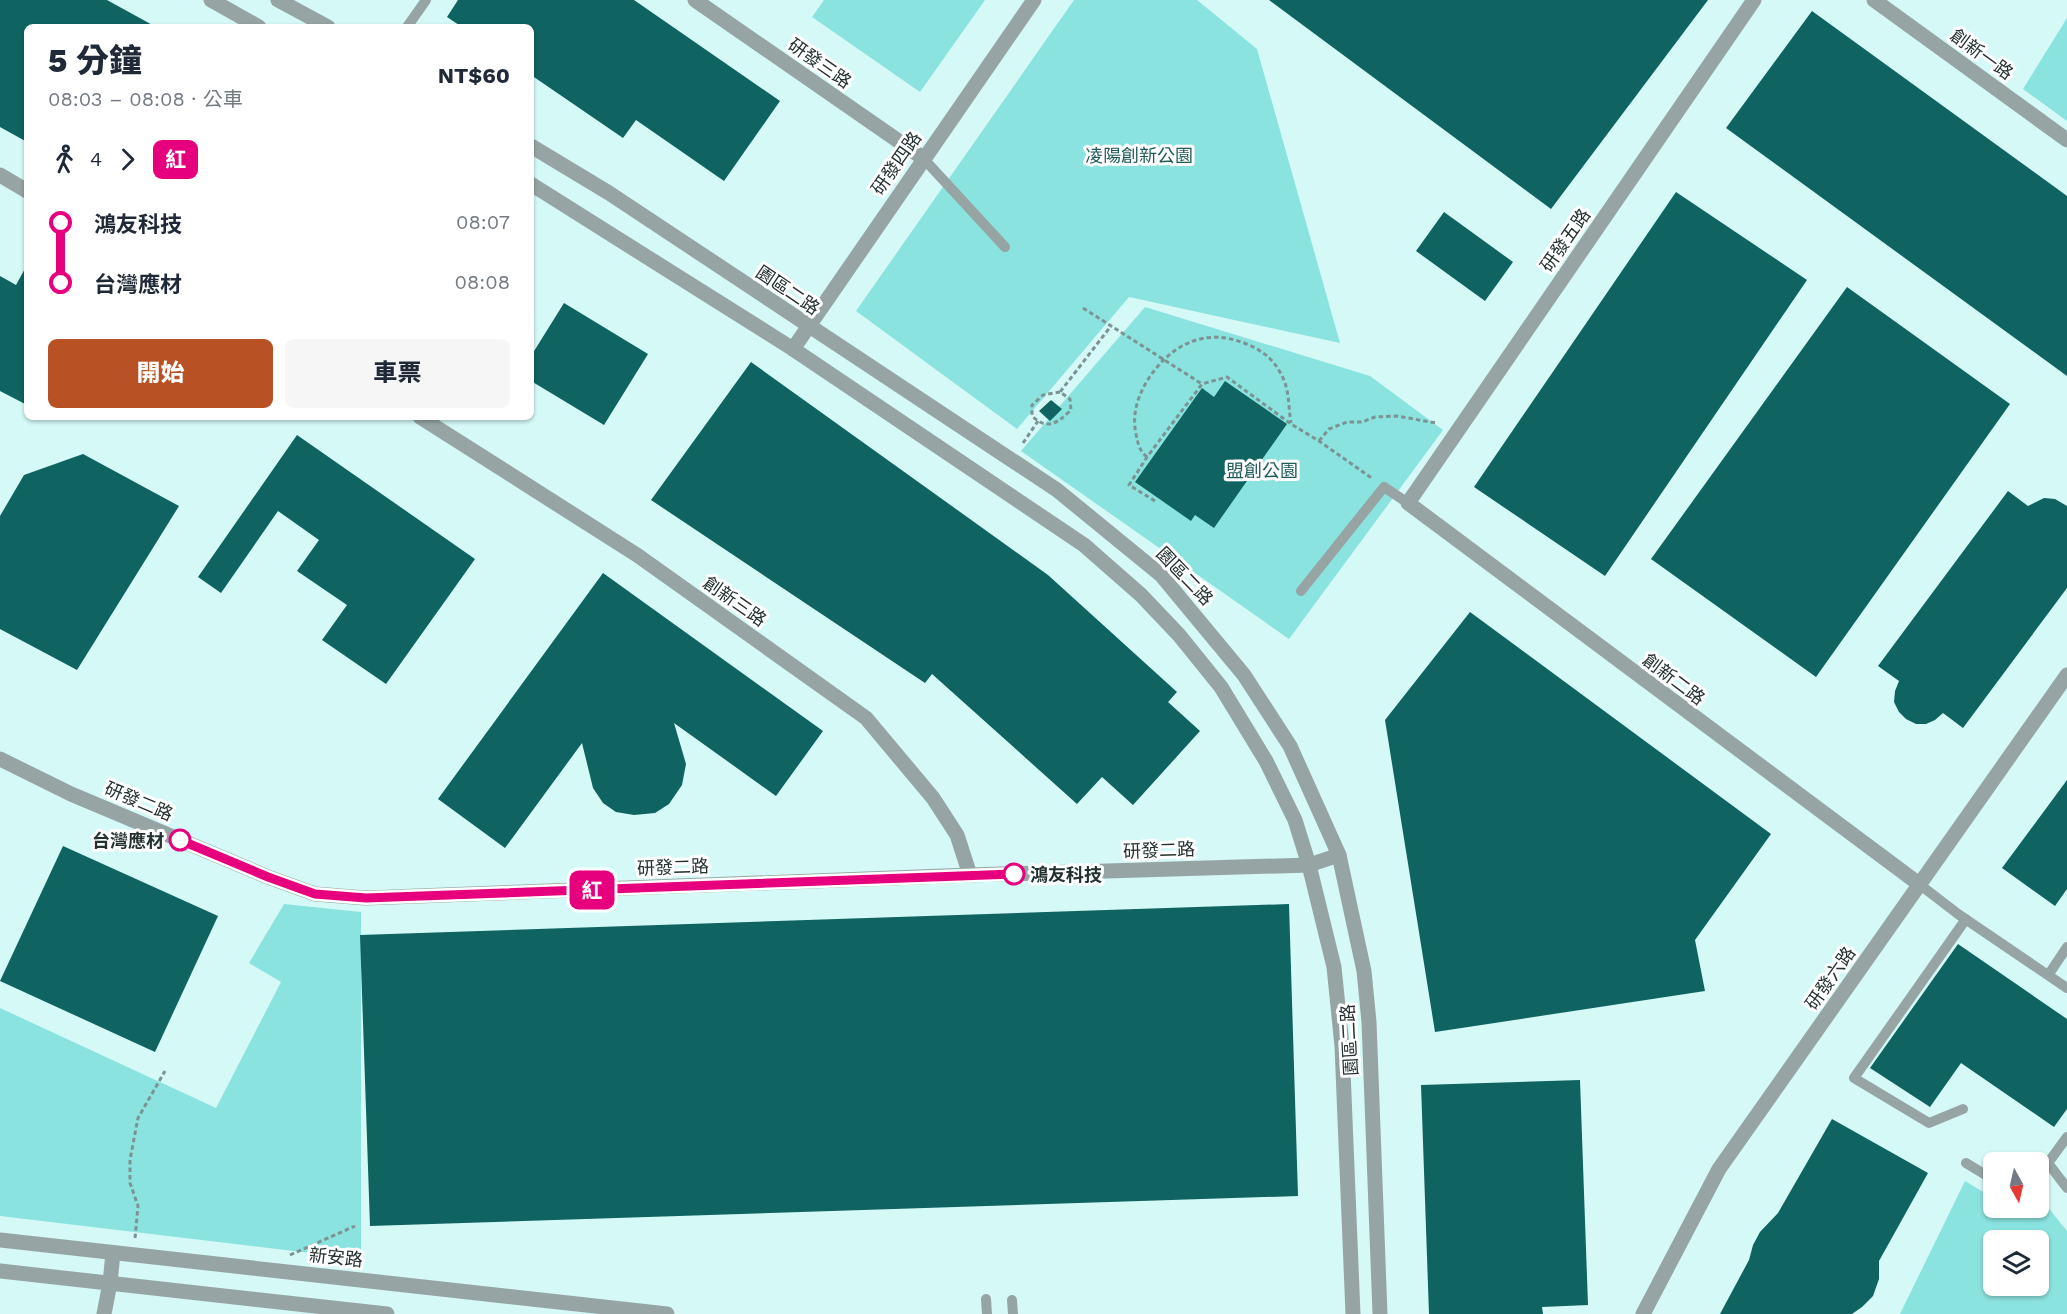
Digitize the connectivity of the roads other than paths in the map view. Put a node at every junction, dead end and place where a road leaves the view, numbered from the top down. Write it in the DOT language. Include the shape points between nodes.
graph roads {
  1 [pos="211,0"];
  2 [pos="278,0"];
  3 [pos="426,0"];
  4 [pos="695,0"];
  5 [pos="1034,0"];
  6 [pos="1754,0"];
  7 [pos="1874,0"];
  8 [pos="254,24"];
  9 [pos="322,24"];
  10 [pos="409,24"];
  11 [pos="2067,140"];
  12 [pos="534,148"];
  13 [pos="923,158"];
  14 [pos="0,175"];
  15 [pos="534,186"];
  16 [pos="24,189"];
  17 [pos="1005,247"];
  18 [pos="808,327"];
  19 [pos="793,349"];
  20 [pos="425,420"];
  21 [pos="1408,503"];
  22 [pos="1301,591"];
  23 [pos="2067,675"];
  24 [pos="0,759"];
  25 [pos="1339,855"];
  26 [pos="1309,865"];
  27 [pos="970,875"];
  28 [pos="1919,884"];
  29 [pos="1966,919"];
  30 [pos="2067,947"];
  31 [pos="2049,974"];
  32 [pos="2067,988"];
  33 [pos="1963,1108"];
  34 [pos="2067,1137"];
  35 [pos="2049,1162"];
  36 [pos="1966,1163"];
  37 [pos="2049,1164"];
  38 [pos="1983,1173"];
  39 [pos="2067,1188"];
  40 [pos="0,1240"];
  41 [pos="113,1253"];
  42 [pos="0,1271"];
  43 [pos="110,1282"];
  44 [pos="986,1299"];
  45 [pos="1012,1300"];
  46 [pos="104,1314"];
  47 [pos="387,1314"];
  48 [pos="667,1314"];
  49 [pos="987,1314"];
  50 [pos="1013,1314"];
  51 [pos="1353,1314"];
  52 [pos="1380,1314"];
  53 [pos="1643,1314"];
  1 -- 8 [label="street"];
  2 -- 9 [label="street"];
  3 -- 10 [label="lane"];
  4 -- 13 [label="street, 研發三路"];
  5 -- 13 [label="street, 研發四路"];
  6 -- 21 [label="street, 研發五路"];
  7 -- 11 [label="street, 創新一路"];
  12 -- 18 [label="street, 園區二路" via="609,193"];
  13 -- 17 [label="lane"];
  13 -- 18 [label="street, 研發四路"];
  14 -- 16 [label="street"];
  15 -- 19 [label="street, 園區二路"];
  18 -- 19 [label="street, 研發四路"];
  18 -- 25 [label="street, 園區二路" via="1057,490 1161,575 1244,675 1290,746"];
  19 -- 26 [label="street, 園區二路" via="1084,544 1141,595 1221,687 1266,761 1294,820"];
  20 -- 27 [label="street, 創新三路" via="637,555 866,718 951,825"];
  21 -- 22 [label="lane" via="1384,487"];
  21 -- 28 [label="street, 創新二路"];
  23 -- 28 [label="street, 研發六路"];
  24 -- 27 [label="street, 研發二路" via="71,794 315,894 377,898"];
  25 -- 26 [label="street, 研發二路"];
  25 -- 52 [label="street, 園區二路" via="1364,971 1369,1023"];
  26 -- 27 [label="street, 研發二路"];
  26 -- 51 [label="street, 園區二路" via="1334,967 1342,1046"];
  28 -- 29 [label="lane"];
  28 -- 53 [label="street, 研發六路" via="1719,1169"];
  29 -- 31 [label="lane"];
  29 -- 33 [label="lane" via="1854,1078 1929,1123"];
  30 -- 31 [label="lane"];
  31 -- 32 [label="lane"];
  34 -- 35 [label="lane"];
  36 -- 38 [label="lane"];
  37 -- 39 [label="lane"];
  40 -- 41 [label="street, 新安路"];
  41 -- 43 [label="street"];
  41 -- 48 [label="street, 新安路"];
  42 -- 43 [label="street"];
  43 -- 46 [label="street"];
  43 -- 47 [label="street"];
  44 -- 49 [label="lane"];
  45 -- 50 [label="lane"];
}
